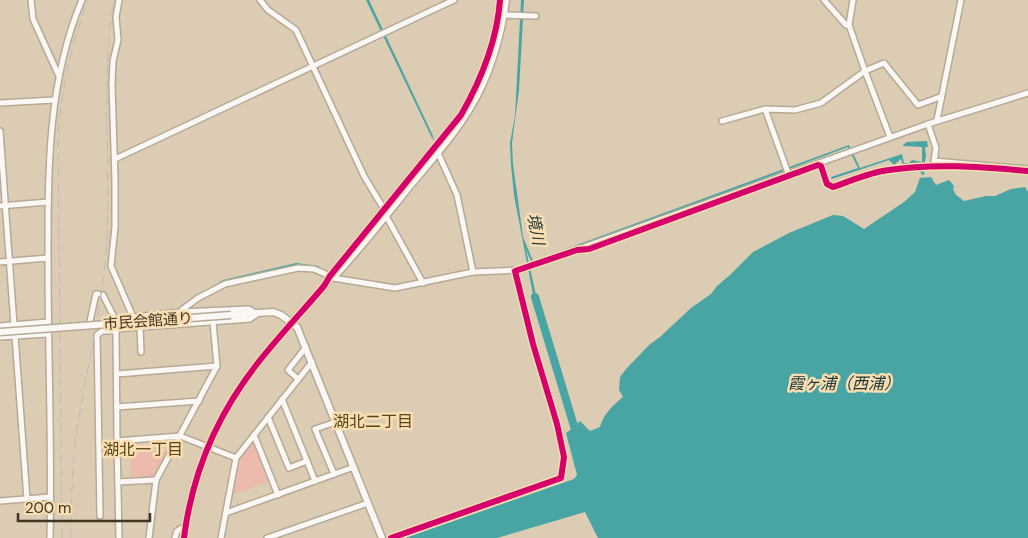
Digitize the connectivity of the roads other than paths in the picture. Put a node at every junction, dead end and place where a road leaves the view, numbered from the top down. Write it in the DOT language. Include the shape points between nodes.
graph roads {
  1 [pos="31,0"];
  2 [pos="82,0"];
  3 [pos="119,0"];
  4 [pos="260,0"];
  5 [pos="454,0"];
  6 [pos="500,0"];
  7 [pos="506,0"];
  8 [pos="824,0"];
  9 [pos="853,0"];
  10 [pos="961,0"];
  11 [pos="507,15"];
  12 [pos="534,16"];
  13 [pos="849,25"];
  14 [pos="313,65"];
  15 [pos="864,71"];
  16 [pos="58,74"];
  17 [pos="1028,93"];
  18 [pos="940,97"];
  19 [pos="54,100"];
  20 [pos="0,103"];
  21 [pos="766,109"];
  22 [pos="937,120"];
  23 [pos="722,121"];
  24 [pos="928,124"];
  25 [pos="0,130"];
  26 [pos="890,137"];
  27 [pos="438,153"];
  28 [pos="115,159"];
  29 [pos="1028,169"];
  30 [pos="788,173"];
  31 [pos="48,202"];
  32 [pos="3,206"];
  33 [pos="385,213"];
  34 [pos="48,258"];
  35 [pos="10,261"];
  36 [pos="0,262"];
  37 [pos="473,272"];
  38 [pos="332,277"];
  39 [pos="423,283"];
  40 [pos="181,312"];
  41 [pos="256,314"];
  42 [pos="132,317"];
  43 [pos="115,319"];
  44 [pos="90,321"];
  45 [pos="48,322"];
  46 [pos="213,322"];
  47 [pos="292,324"];
  48 [pos="14,325"];
  49 [pos="0,326"];
  50 [pos="140,327"];
  51 [pos="116,330"];
  52 [pos="0,332"];
  53 [pos="48,334"];
  54 [pos="15,336"];
  55 [pos="0,337"];
  56 [pos="306,347"];
  57 [pos="141,352"];
  58 [pos="312,362"];
  59 [pos="217,366"];
  60 [pos="117,374"];
  61 [pos="298,379"];
  62 [pos="282,399"];
  63 [pos="199,401"];
  64 [pos="117,407"];
  65 [pos="268,417"];
  66 [pos="336,422"];
  67 [pos="254,435"];
  68 [pos="180,436"];
  69 [pos="117,441"];
  70 [pos="208,446"];
  71 [pos="236,458"];
  72 [pos="307,461"];
  73 [pos="354,466"];
  74 [pos="334,474"];
  75 [pos="156,480"];
  76 [pos="315,481"];
  77 [pos="118,482"];
  78 [pos="278,495"];
  79 [pos="50,497"];
  80 [pos="26,499"];
  81 [pos="0,501"];
  82 [pos="368,503"];
  83 [pos="226,514"];
  84 [pos="100,516"];
  85 [pos="185,526"];
  86 [pos="50,538"];
  87 [pos="119,538"];
  88 [pos="149,538"];
  89 [pos="175,538"];
  90 [pos="184,538"];
  91 [pos="221,538"];
  92 [pos="267,538"];
  93 [pos="381,538"];
  1 -- 16 [label="street" via="33,18"];
  2 -- 16 [label="street"];
  3 -- 28 [label="street" via="112,85"];
  4 -- 14 [label="street" via="275,16 296,30"];
  5 -- 14 [label="street"];
  6 -- 33 [label="street" via="487,60 475,90 461,115"];
  7 -- 11 [label="street"];
  8 -- 13 [label="street"];
  9 -- 13 [label="street"];
  10 -- 18 [label="street"];
  11 -- 12 [label="street"];
  11 -- 27 [label="street" via="482,87"];
  13 -- 15 [label="street"];
  14 -- 28 [label="street"];
  14 -- 33 [label="street" via="364,176"];
  15 -- 18 [label="street" via="884,63 918,105"];
  15 -- 21 [label="street" via="821,103 795,110"];
  15 -- 26 [label="street"];
  16 -- 19 [label="street"];
  17 -- 22 [label="street"];
  18 -- 22 [label="street"];
  19 -- 20 [label="street"];
  19 -- 31 [label="street"];
  21 -- 23 [label="street"];
  21 -- 30 [label="street"];
  22 -- 24 [label="street"];
  24 -- 26 [label="street"];
  24 -- 29 [label="street" via="936,148 934,161"];
  25 -- 32 [label="street"];
  26 -- 30 [label="street"];
  27 -- 33 [label="street"];
  27 -- 37 [label="street" via="457,194"];
  28 -- 42 [label="street" via="115,227 111,266"];
  30 -- 37 [label="street" via="520,270"];
  31 -- 32 [label="street"];
  31 -- 34 [label="street"];
  32 -- 35 [label="street"];
  33 -- 38 [label="street"];
  33 -- 39 [label="street"];
  34 -- 35 [label="street"];
  34 -- 45 [label="street"];
  35 -- 36 [label="street"];
  35 -- 48 [label="street"];
  37 -- 39 [label="street"];
  38 -- 39 [label="street" via="395,288"];
  38 -- 40 [label="street" via="314,269 298,268 225,284 198,298"];
  38 -- 47 [label="street"];
  40 -- 41 [label="street" via="249,309"];
  40 -- 42 [label="street"];
  41 -- 46 [label="street" via="250,319"];
  41 -- 47 [label="street, 市民会館通り" via="278,313"];
  41 -- 52 [label="street, 市民会館通り, bridge"];
  42 -- 43 [label="street"];
  43 -- 44 [label="street" via="100,295 96,294"];
  43 -- 51 [label="street"];
  45 -- 48 [label="street"];
  45 -- 53 [label="street"];
  46 -- 50 [label="street"];
  46 -- 59 [label="street"];
  47 -- 56 [label="street"];
  47 -- 70 [label="street" via="242,384"];
  48 -- 49 [label="street"];
  50 -- 51 [label="street"];
  50 -- 57 [label="street"];
  51 -- 60 [label="street"];
  51 -- 84 [label="street" via="102,331 98,335"];
  53 -- 54 [label="street"];
  53 -- 79 [label="street"];
  54 -- 55 [label="street"];
  54 -- 80 [label="street"];
  56 -- 58 [label="street"];
  56 -- 61 [label="street" via="288,370"];
  58 -- 61 [label="street"];
  58 -- 66 [label="street"];
  59 -- 60 [label="street"];
  59 -- 63 [label="street"];
  60 -- 64 [label="street"];
  61 -- 62 [label="street"];
  62 -- 65 [label="street"];
  62 -- 72 [label="street"];
  63 -- 64 [label="street"];
  63 -- 68 [label="street"];
  64 -- 69 [label="street"];
  65 -- 67 [label="street"];
  65 -- 72 [label="street" via="289,468"];
  66 -- 73 [label="street"];
  66 -- 74 [label="street" via="315,429"];
  67 -- 71 [label="street"];
  67 -- 78 [label="street"];
  68 -- 69 [label="street"];
  68 -- 70 [label="street"];
  68 -- 75 [label="street"];
  69 -- 77 [label="street"];
  70 -- 71 [label="street"];
  70 -- 85 [label="street" via="195,481"];
  71 -- 83 [label="street"];
  72 -- 76 [label="street"];
  73 -- 74 [label="street"];
  73 -- 82 [label="street"];
  74 -- 76 [label="street"];
  75 -- 77 [label="street"];
  75 -- 88 [label="street"];
  76 -- 78 [label="street"];
  77 -- 87 [label="street"];
  78 -- 83 [label="street"];
  79 -- 80 [label="street"];
  79 -- 86 [label="street"];
  80 -- 81 [label="street"];
  82 -- 92 [label="street"];
  82 -- 93 [label="street"];
  83 -- 91 [label="street"];
  85 -- 89 [label="street" via="177,531"];
  85 -- 90 [label="street"];
}
